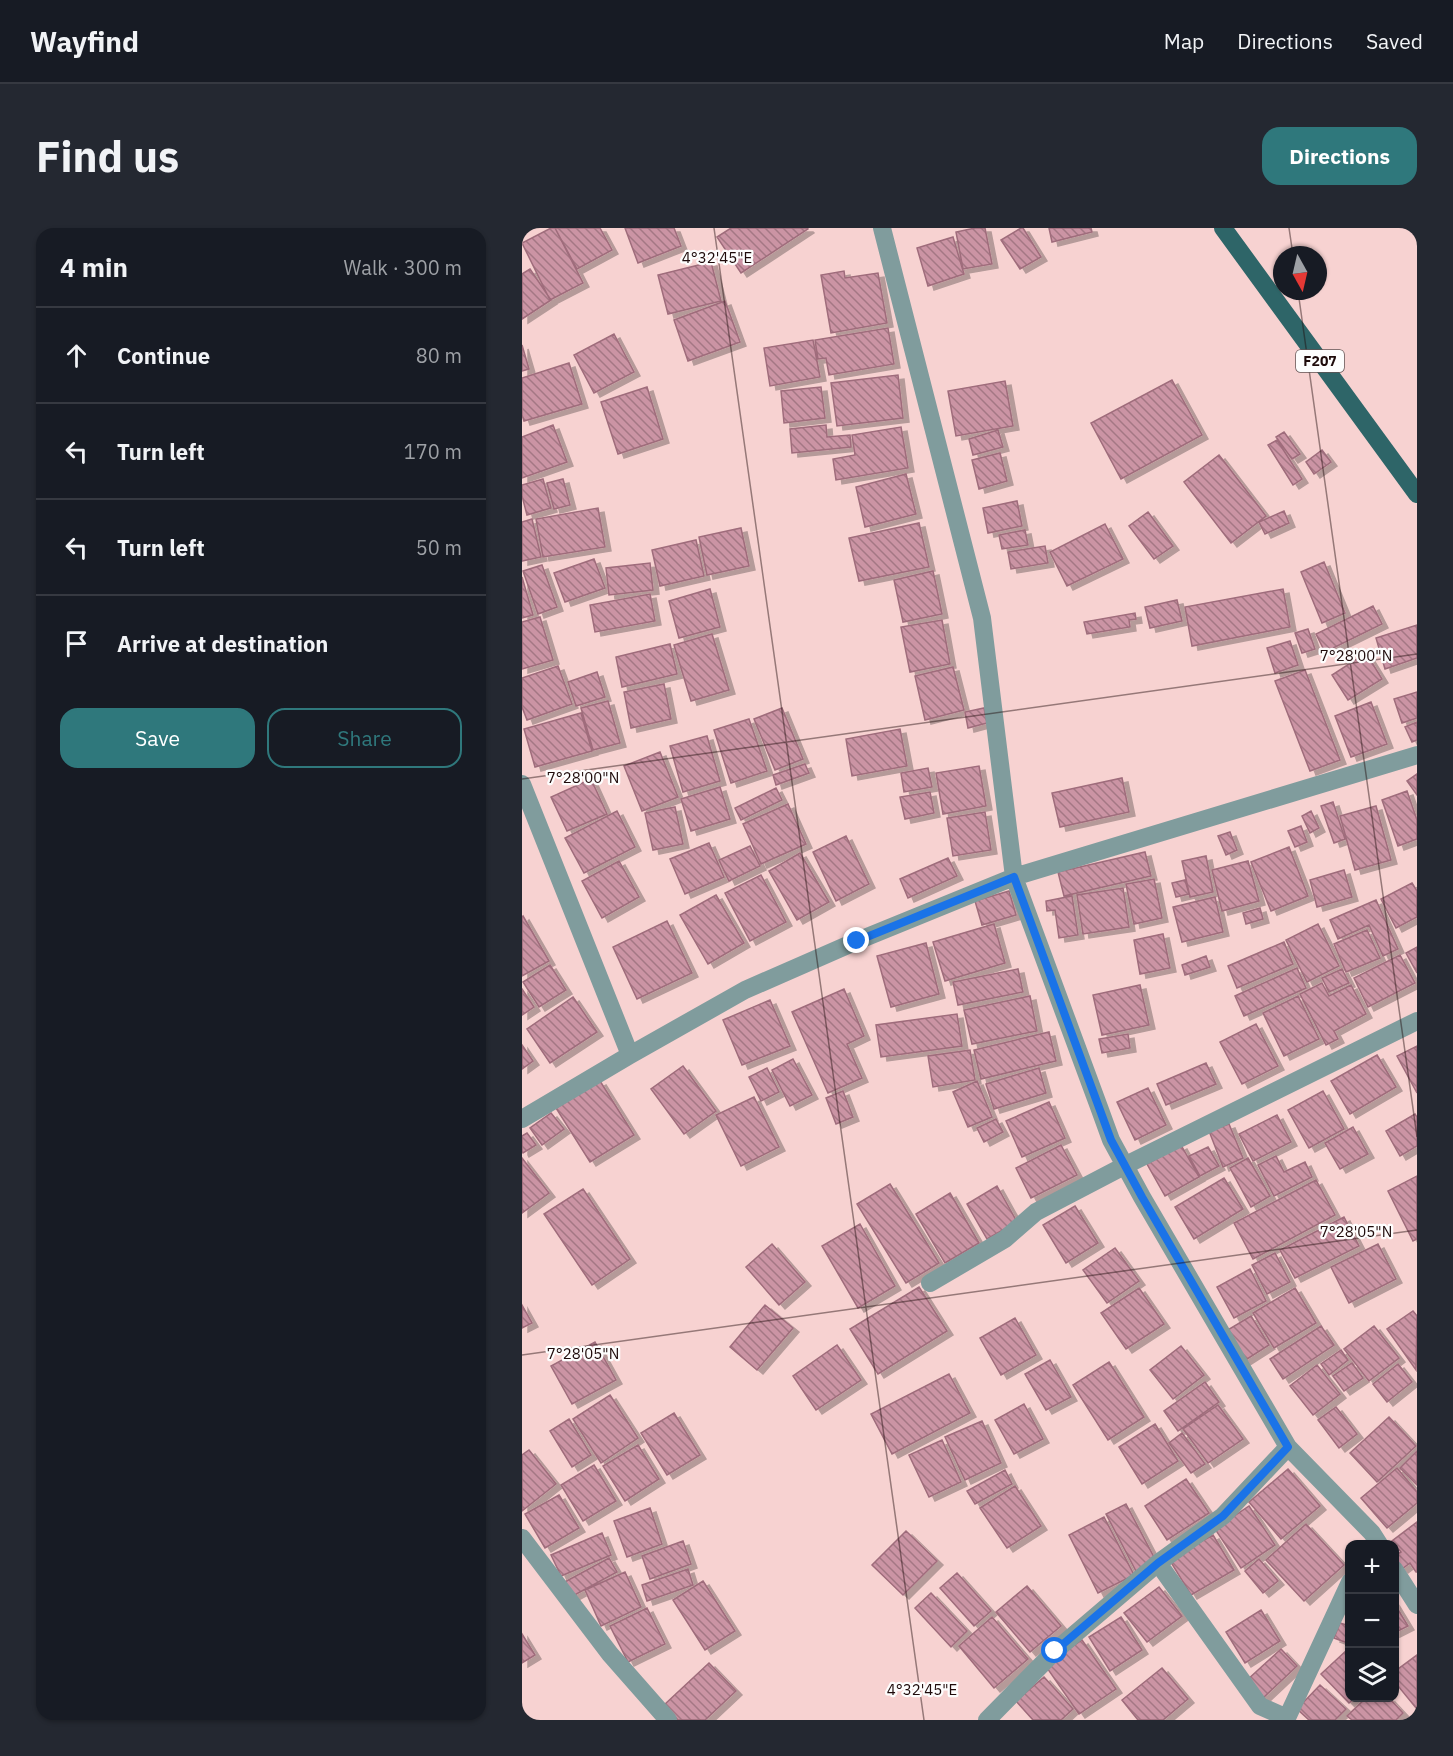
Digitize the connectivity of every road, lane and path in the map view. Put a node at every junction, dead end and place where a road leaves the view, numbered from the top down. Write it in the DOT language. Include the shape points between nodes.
graph roads {
  1 [pos="882,228"];
  2 [pos="1223,228"];
  3 [pos="1417,494"];
  4 [pos="1417,755"];
  5 [pos="522,784"];
  6 [pos="1014,877"];
  7 [pos="1417,1021"];
  8 [pos="630,1055"];
  9 [pos="522,1119"];
  10 [pos="1126,1165"];
  11 [pos="930,1283"];
  12 [pos="1288,1447"];
  13 [pos="522,1538"];
  14 [pos="1372,1540"];
  15 [pos="1158,1563"];
  16 [pos="1399,1576"];
  17 [pos="1345,1593"];
  18 [pos="1417,1605"];
  19 [pos="1286,1719"];
  20 [pos="668,1720"];
  21 [pos="987,1720"];
  1 -- 6 [label="street" via="982,618"];
  2 -- 3 [label="main road, F207"];
  4 -- 6 [label="street"];
  5 -- 8 [label="street"];
  6 -- 8 [label="street" via="745,990"];
  6 -- 10 [label="street" via="1111,1140"];
  7 -- 10 [label="street"];
  8 -- 9 [label="street"];
  10 -- 11 [label="street" via="1036,1212 1005,1239"];
  10 -- 12 [label="street"];
  12 -- 14 [label="street"];
  12 -- 15 [label="street" via="1223,1516"];
  13 -- 20 [label="street" via="610,1654"];
  15 -- 19 [label="street" via="1260,1706"];
  15 -- 21 [label="street" via="1055,1651"];
  16 -- 18 [label="street"];
  17 -- 19 [label="street"];
}
